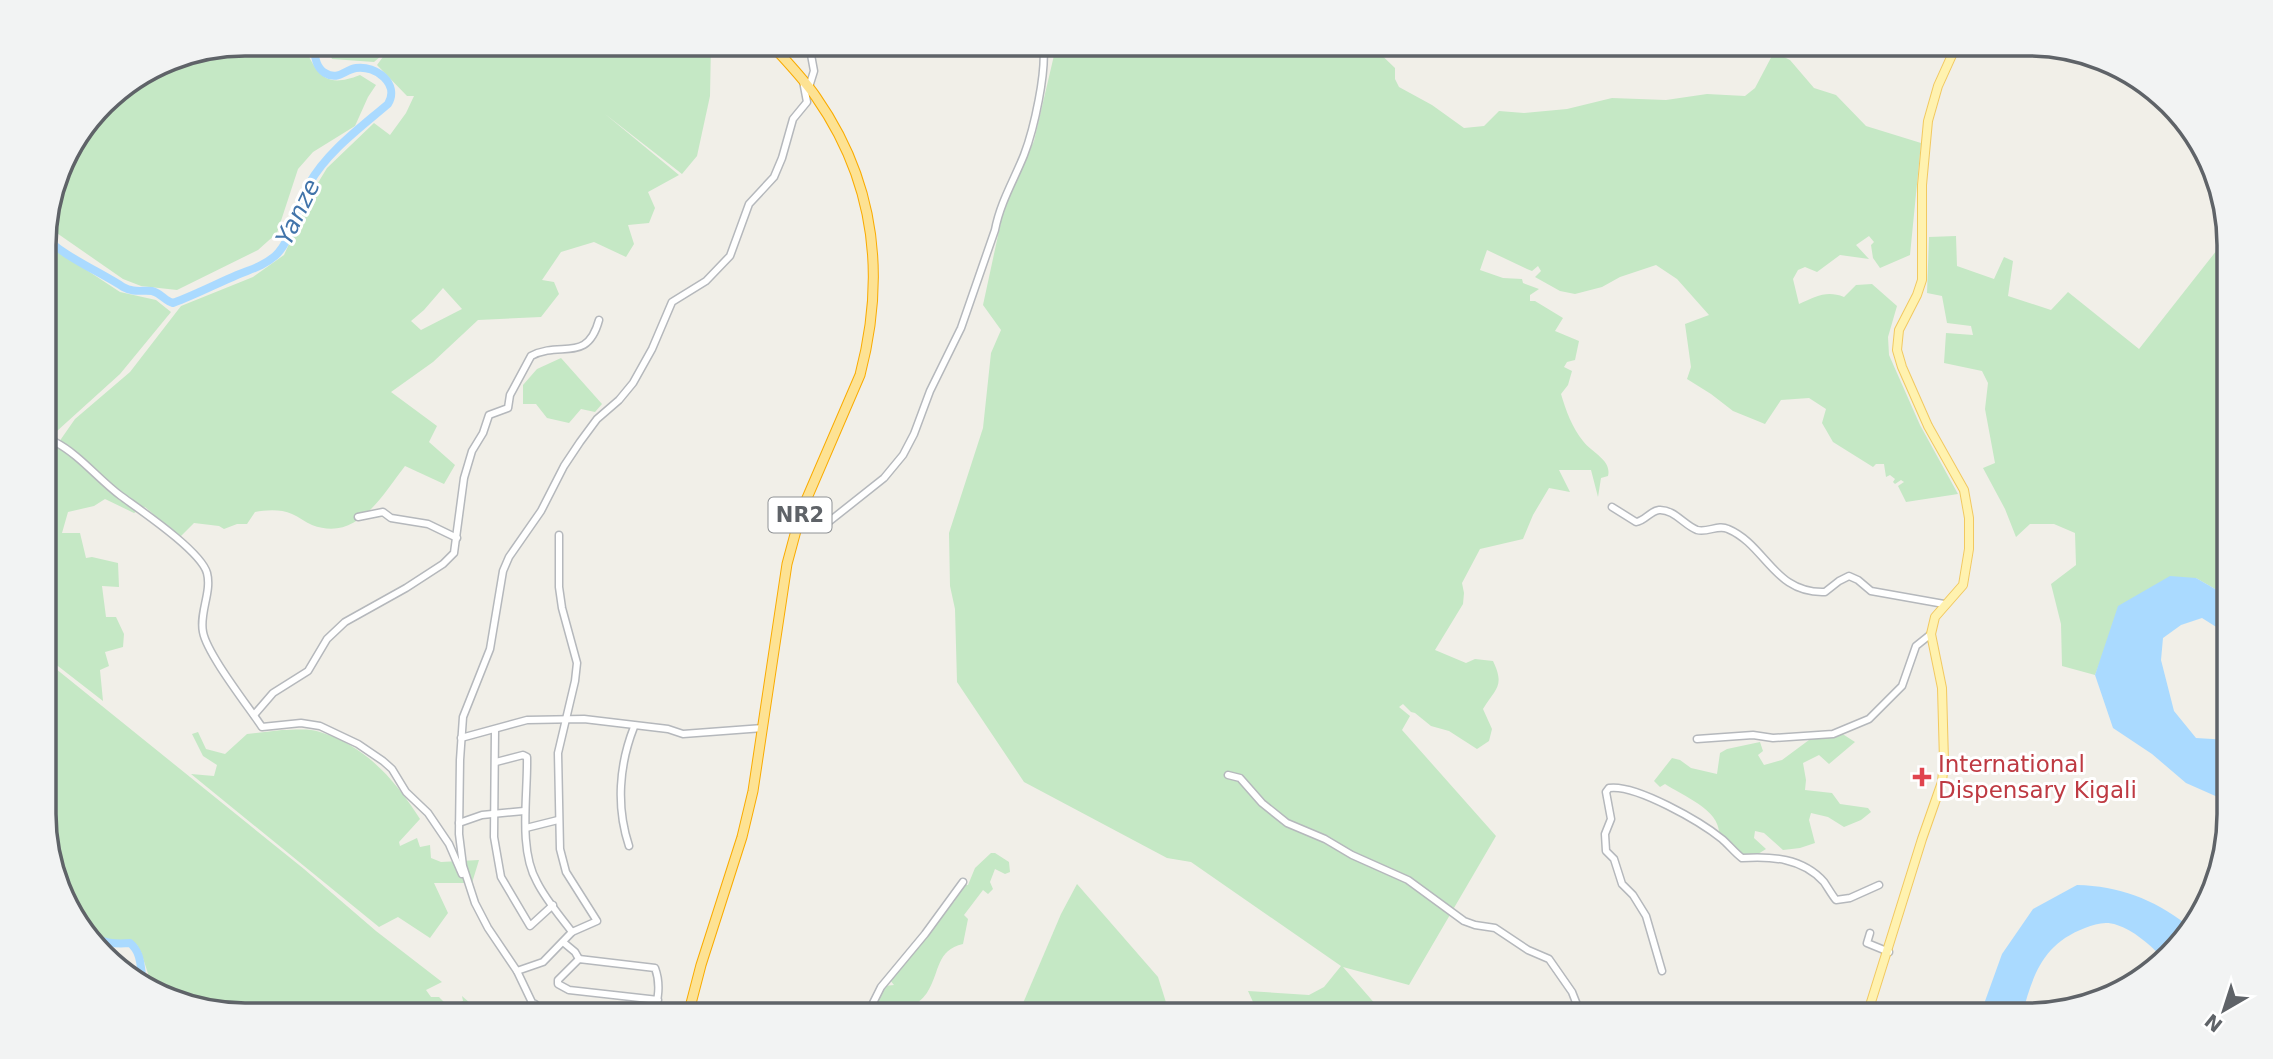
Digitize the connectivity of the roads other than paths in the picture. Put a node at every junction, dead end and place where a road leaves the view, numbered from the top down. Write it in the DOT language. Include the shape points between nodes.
graph roads {
  1 [pos="782,56"];
  2 [pos="811,56"];
  3 [pos="1042,56"];
  4 [pos="1951,56"];
  5 [pos="806,83"];
  6 [pos="599,320"];
  7 [pos="56,443"];
  8 [pos="1612,507"];
  9 [pos="358,517"];
  10 [pos="797,527"];
  11 [pos="559,535"];
  12 [pos="457,538"];
  13 [pos="1944,604"];
  14 [pos="1931,634"];
  15 [pos="254,715"];
  16 [pos="567,719"];
  17 [pos="634,727"];
  18 [pos="763,728"];
  19 [pos="495,730"];
  20 [pos="461,738"];
  21 [pos="1697,739"];
  22 [pos="496,762"];
  23 [pos="1228,775"];
  24 [pos="524,811"];
  25 [pos="494,814"];
  26 [pos="558,820"];
  27 [pos="459,823"];
  28 [pos="526,828"];
  29 [pos="629,846"];
  30 [pos="467,881"];
  31 [pos="963,882"];
  32 [pos="1879,885"];
  33 [pos="553,905"];
  34 [pos="572,932"];
  35 [pos="1870,933"];
  36 [pos="563,942"];
  37 [pos="1889,952"];
  38 [pos="579,959"];
  39 [pos="517,971"];
  40 [pos="1662,971"];
  41 [pos="530,1000"];
  42 [pos="657,1000"];
  43 [pos="532,1003"];
  44 [pos="533,1003"];
  45 [pos="656,1003"];
  46 [pos="691,1003"];
  47 [pos="873,1003"];
  48 [pos="1576,1003"];
  49 [pos="1871,1003"];
  1 -- 5 [label="highway, NR2"];
  2 -- 5 [label="street" via="814,71"];
  3 -- 10 [label="street" via="1027,147 998,215 961,328 909,446 891,471 826,524"];
  4 -- 13 [label="main road" via="1928,121 1922,184 1922,280 1897,340 1902,367 1966,500 1967,572 1960,590"];
  5 -- 10 [label="highway, NR2" via="840,136 856,175 873,243 875,286 860,376"];
  5 -- 20 [label="street" via="807,102 793,119 774,177 749,204 730,256 706,281 672,302 633,383 580,442 505,565 491,649 466,708"];
  6 -- 12 [label="street" via="582,347 531,356 508,408 489,415 467,465"];
  7 -- 15 [label="street" via="194,554 207,572 202,632"];
  8 -- 13 [label="street" via="1636,522 1664,510 1700,531 1729,529 1780,576 1800,588 1825,592 1849,576 1871,591"];
  9 -- 12 [label="street" via="383,512 391,518 428,524"];
  10 -- 18 [label="highway, NR2" via="782,589"];
  11 -- 16 [label="street" via="559,587 577,663"];
  12 -- 15 [label="street" via="454,552 443,564 345,622 327,639 308,671 273,693"];
  13 -- 14 [label="main road"];
  14 -- 21 [label="street" via="1916,646 1902,686 1870,719 1833,734"];
  14 -- 37 [label="main road" via="1942,688 1942,782"];
  15 -- 30 [label="street" via="262,727 320,726 383,761 428,813"];
  16 -- 17 [label="street"];
  16 -- 19 [label="street" via="527,720"];
  16 -- 26 [label="street" via="558,753"];
  17 -- 18 [label="street" via="682,734"];
  17 -- 29 [label="street" via="621,778"];
  18 -- 46 [label="highway, NR2" via="742,837"];
  19 -- 20 [label="street"];
  19 -- 22 [label="street"];
  20 -- 27 [label="street"];
  22 -- 24 [label="street" via="527,757"];
  22 -- 25 [label="street"];
  23 -- 48 [label="street" via="1240,778 1287,823 1408,880 1464,921 1495,928 1545,956"];
  24 -- 25 [label="street"];
  24 -- 28 [label="street"];
  25 -- 27 [label="street"];
  25 -- 33 [label="street" via="501,877 530,926"];
  26 -- 28 [label="street"];
  26 -- 34 [label="street" via="563,865 597,921"];
  27 -- 30 [label="street"];
  28 -- 33 [label="street" via="533,873"];
  30 -- 39 [label="street" via="488,928"];
  31 -- 47 [label="street"];
  32 -- 40 [label="street" via="1836,900 1820,879 1801,866 1770,857 1742,858 1721,839 1651,796 1609,788 1606,851 1614,859 1622,884 1646,916"];
  33 -- 34 [label="street"];
  34 -- 36 [label="street"];
  35 -- 37 [label="street" via="1867,943"];
  36 -- 38 [label="street"];
  36 -- 39 [label="street" via="543,962"];
  37 -- 49 [label="main road"];
  38 -- 42 [label="street" via="655,968"];
  38 -- 42 [label="street" via="558,984 569,990"];
  39 -- 41 [label="street"];
  41 -- 43 [label="street"];
  41 -- 44 [label="street"];
  42 -- 45 [label="street"];
}
